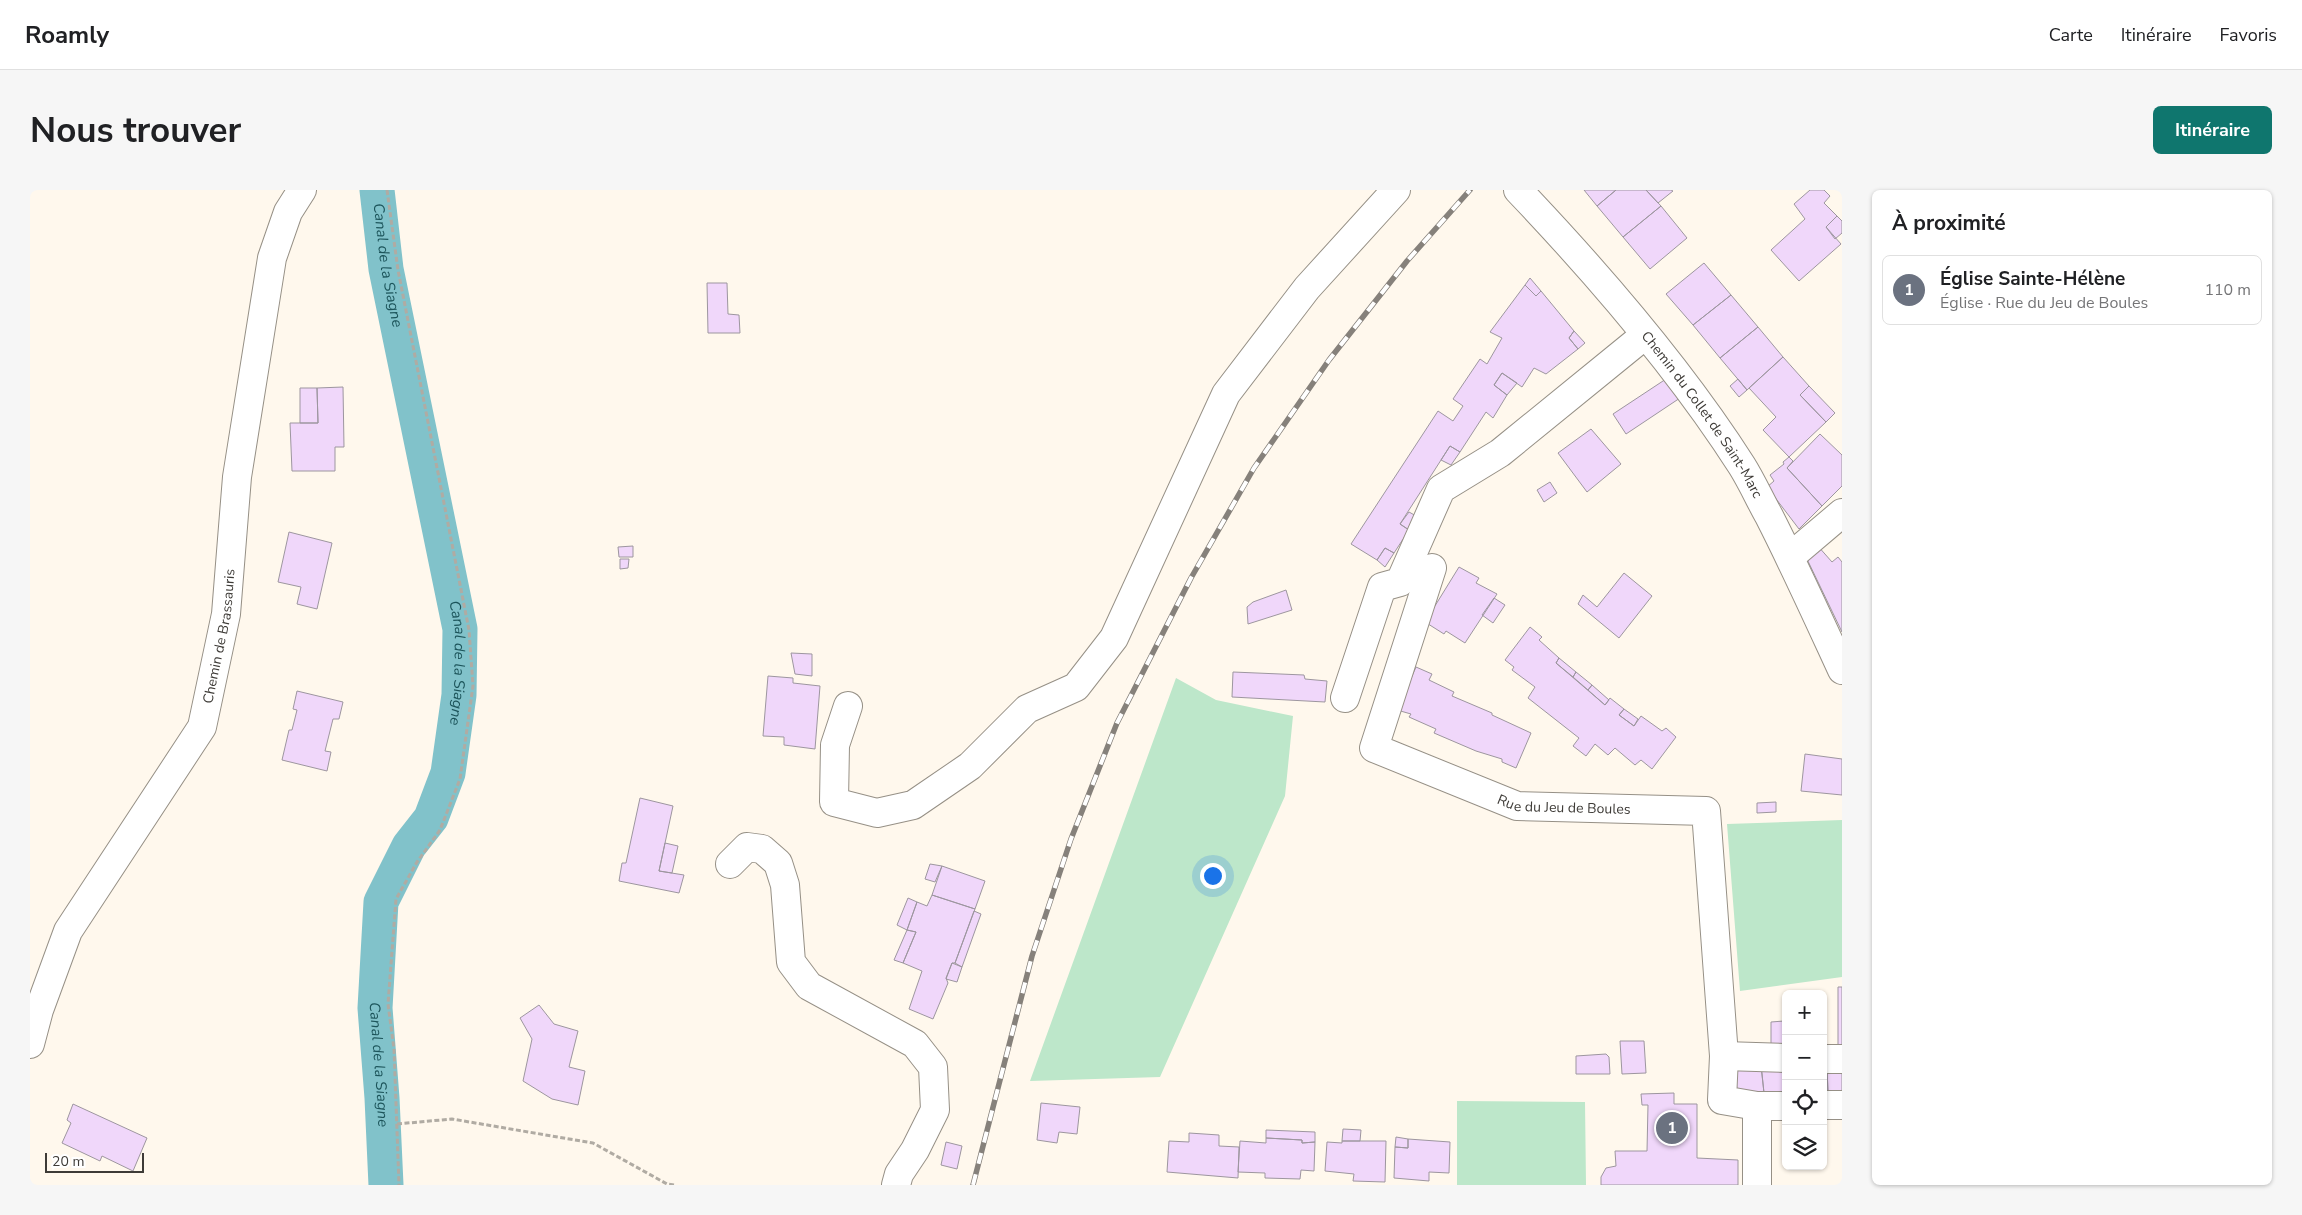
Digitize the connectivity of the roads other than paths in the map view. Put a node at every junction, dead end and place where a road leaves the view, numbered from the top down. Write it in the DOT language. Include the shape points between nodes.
graph roads {
  1 [pos="302,190"];
  2 [pos="1396,190"];
  3 [pos="1518,190"];
  4 [pos="1645,335"];
  5 [pos="1842,513"];
  6 [pos="1790,557"];
  7 [pos="1432,568"];
  8 [pos="1842,670"];
  9 [pos="1345,698"];
  10 [pos="848,706"];
  11 [pos="730,864"];
  12 [pos="30,1044"];
  13 [pos="1724,1056"];
  14 [pos="1782,1058"];
  15 [pos="1827,1059"];
  16 [pos="1842,1059"];
  17 [pos="1827,1105"];
  18 [pos="1842,1105"];
  19 [pos="1757,1106"];
  20 [pos="1782,1106"];
  21 [pos="896,1185"];
  22 [pos="1757,1185"];
  1 -- 12 [label="street, Chemin de Brassauris" via="288,212 272,258 237,478 226,614 202,727 68,931"];
  2 -- 10 [label="street" via="1307,288 1226,394 1114,638 1076,687 1027,709 970,766 913,805 877,813 834,802 835,745"];
  3 -- 4 [label="street, Chemin du Collet de Saint-Marc"];
  4 -- 6 [label="street, Chemin du Collet de Saint-Marc" via="1696,399 1743,467"];
  4 -- 9 [label="street" via="1500,454 1441,489 1400,582 1382,587"];
  5 -- 6 [label="street"];
  6 -- 8 [label="street, Chemin du Collet de Saint-Marc"];
  7 -- 13 [label="street, Rue du Jeu de Boules" via="1374,748 1517,806 1706,810"];
  11 -- 21 [label="street" via="747,847 762,849 778,863 785,885 791,962 809,986 915,1044 933,1068 935,1110"];
  13 -- 14 [label="street"];
  13 -- 19 [label="street, Rue du Jeu de Boules" via="1722,1100"];
  15 -- 16 [label="street"];
  17 -- 18 [label="street"];
  19 -- 20 [label="street"];
  19 -- 22 [label="street"];
}
